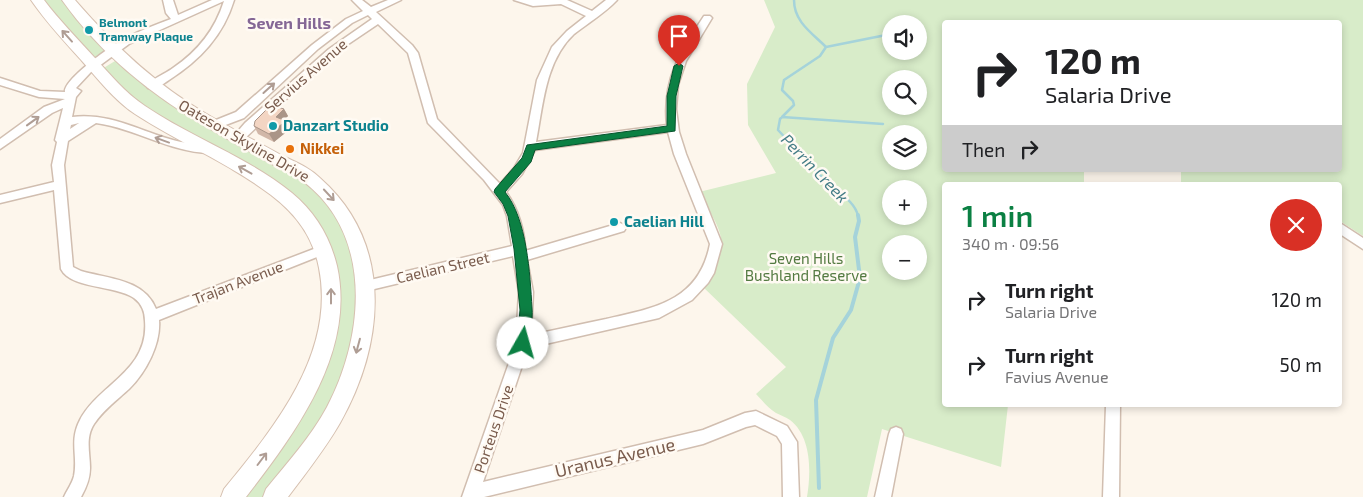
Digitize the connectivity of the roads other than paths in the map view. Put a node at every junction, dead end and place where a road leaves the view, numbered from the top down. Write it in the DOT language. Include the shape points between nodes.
graph roads {
  1 [pos="38,0"];
  2 [pos="68,0"];
  3 [pos="168,0"];
  4 [pos="220,0"];
  5 [pos="229,0"];
  6 [pos="356,0"];
  7 [pos="396,0"];
  8 [pos="519,0"];
  9 [pos="574,0"];
  10 [pos="612,0"];
  11 [pos="562,2"];
  12 [pos="373,15"];
  13 [pos="592,15"];
  14 [pos="707,18"];
  15 [pos="176,19"];
  16 [pos="116,52"];
  17 [pos="95,67"];
  18 [pos="0,81"];
  19 [pos="152,86"];
  20 [pos="70,99"];
  21 [pos="94,120"];
  22 [pos="64,122"];
  23 [pos="215,126"];
  24 [pos="672,128"];
  25 [pos="238,138"];
  26 [pos="61,140"];
  27 [pos="0,145"];
  28 [pos="531,147"];
  29 [pos="209,149"];
  30 [pos="59,185"];
  31 [pos="499,192"];
  32 [pos="0,199"];
  33 [pos="620,228"];
  34 [pos="1342,229"];
  35 [pos="1363,244"];
  36 [pos="323,250"];
  37 [pos="520,253"];
  38 [pos="366,286"];
  39 [pos="152,317"];
  40 [pos="523,343"];
  41 [pos="1112,407"];
  42 [pos="896,434"];
  43 [pos="471,495"];
  44 [pos="72,497"];
  45 [pos="232,497"];
  46 [pos="274,497"];
  47 [pos="791,497"];
  48 [pos="883,497"];
  49 [pos="1111,497"];
  17 -- 1 [label="main road, Oateson Skyline Drive, one-way"];
  2 -- 16 [label="main road, Oateson Skyline Drive"];
  3 -- 15 [label="street"];
  4 -- 15 [label="street"];
  5 -- 19 [label="street" via="218,28 203,50"];
  6 -- 12 [label="street, Porteus Drive"];
  7 -- 12 [label="street"];
  8 -- 11 [label="street"];
  9 -- 11 [label="street"];
  10 -- 13 [label="street"];
  11 -- 13 [label="street"];
  23 -- 12 [label="street, Servius Avenue, one-way" via="236,117 315,47 350,22"];
  12 -- 25 [label="street, Servius Avenue"];
  12 -- 31 [label="street, Porteus Drive" via="404,41 413,53 432,120"];
  13 -- 28 [label="street" via="563,40 546,72 540,88"];
  14 -- 24 [label="street" via="679,66 672,96"];
  15 -- 16 [label="street"];
  16 -- 17 [label="street"];
  16 -- 19 [label="main road, Oateson Skyline Drive"];
  17 -- 20 [label="street"];
  17 -- 29 [label="main road, Oateson Skyline Drive" via="130,103"];
  18 -- 20 [label="street" via="39,94"];
  19 -- 23 [label="main road, Oateson Skyline Drive"];
  20 -- 22 [label="street"];
  27 -- 20 [label="street, one-way" via="48,110"];
  21 -- 22 [label="street, Oateson Skyline Drive"];
  21 -- 26 [label="street"];
  29 -- 21 [label="street, Oateson Skyline Drive, one-way" via="191,150 110,122"];
  22 -- 26 [label="street"];
  23 -- 25 [label="main road, Oateson Skyline Drive"];
  24 -- 28 [label="street"];
  24 -- 40 [label="street" via="716,244 715,259 708,275 686,297 654,314"];
  25 -- 38 [label="main road, Oateson Skyline Drive, one-way" via="311,178 341,209 361,247"];
  26 -- 30 [label="street"];
  28 -- 31 [label="street" via="527,159"];
  36 -- 29 [label="main road, Oateson Skyline Drive, one-way" via="311,223 284,196"];
  30 -- 32 [label="street"];
  30 -- 39 [label="street" via="68,272 128,288 142,297"];
  31 -- 37 [label="street, Porteus Drive" via="508,202 513,216"];
  33 -- 37 [label="street, Caelian Street"];
  34 -- 35 [label="street"];
  36 -- 39 [label="street, Trajan Avenue"];
  45 -- 36 [label="main road, Oateson Skyline Drive, one-way" via="286,423 324,351 332,295 330,270"];
  37 -- 38 [label="street, Caelian Street"];
  37 -- 40 [label="street, Porteus Drive" via="526,310"];
  38 -- 46 [label="main road, Oateson Skyline Drive, one-way" via="366,312 361,336 341,398 318,440"];
  39 -- 44 [label="street" via="150,336 136,369 96,409 85,425 81,441 83,472"];
  40 -- 43 [label="street, Porteus Drive"];
  41 -- 49 [label="street"];
  42 -- 48 [label="street"];
  43 -- 47 [label="street, Uranus Avenue" via="703,437 756,418 782,431 788,442"];
}
